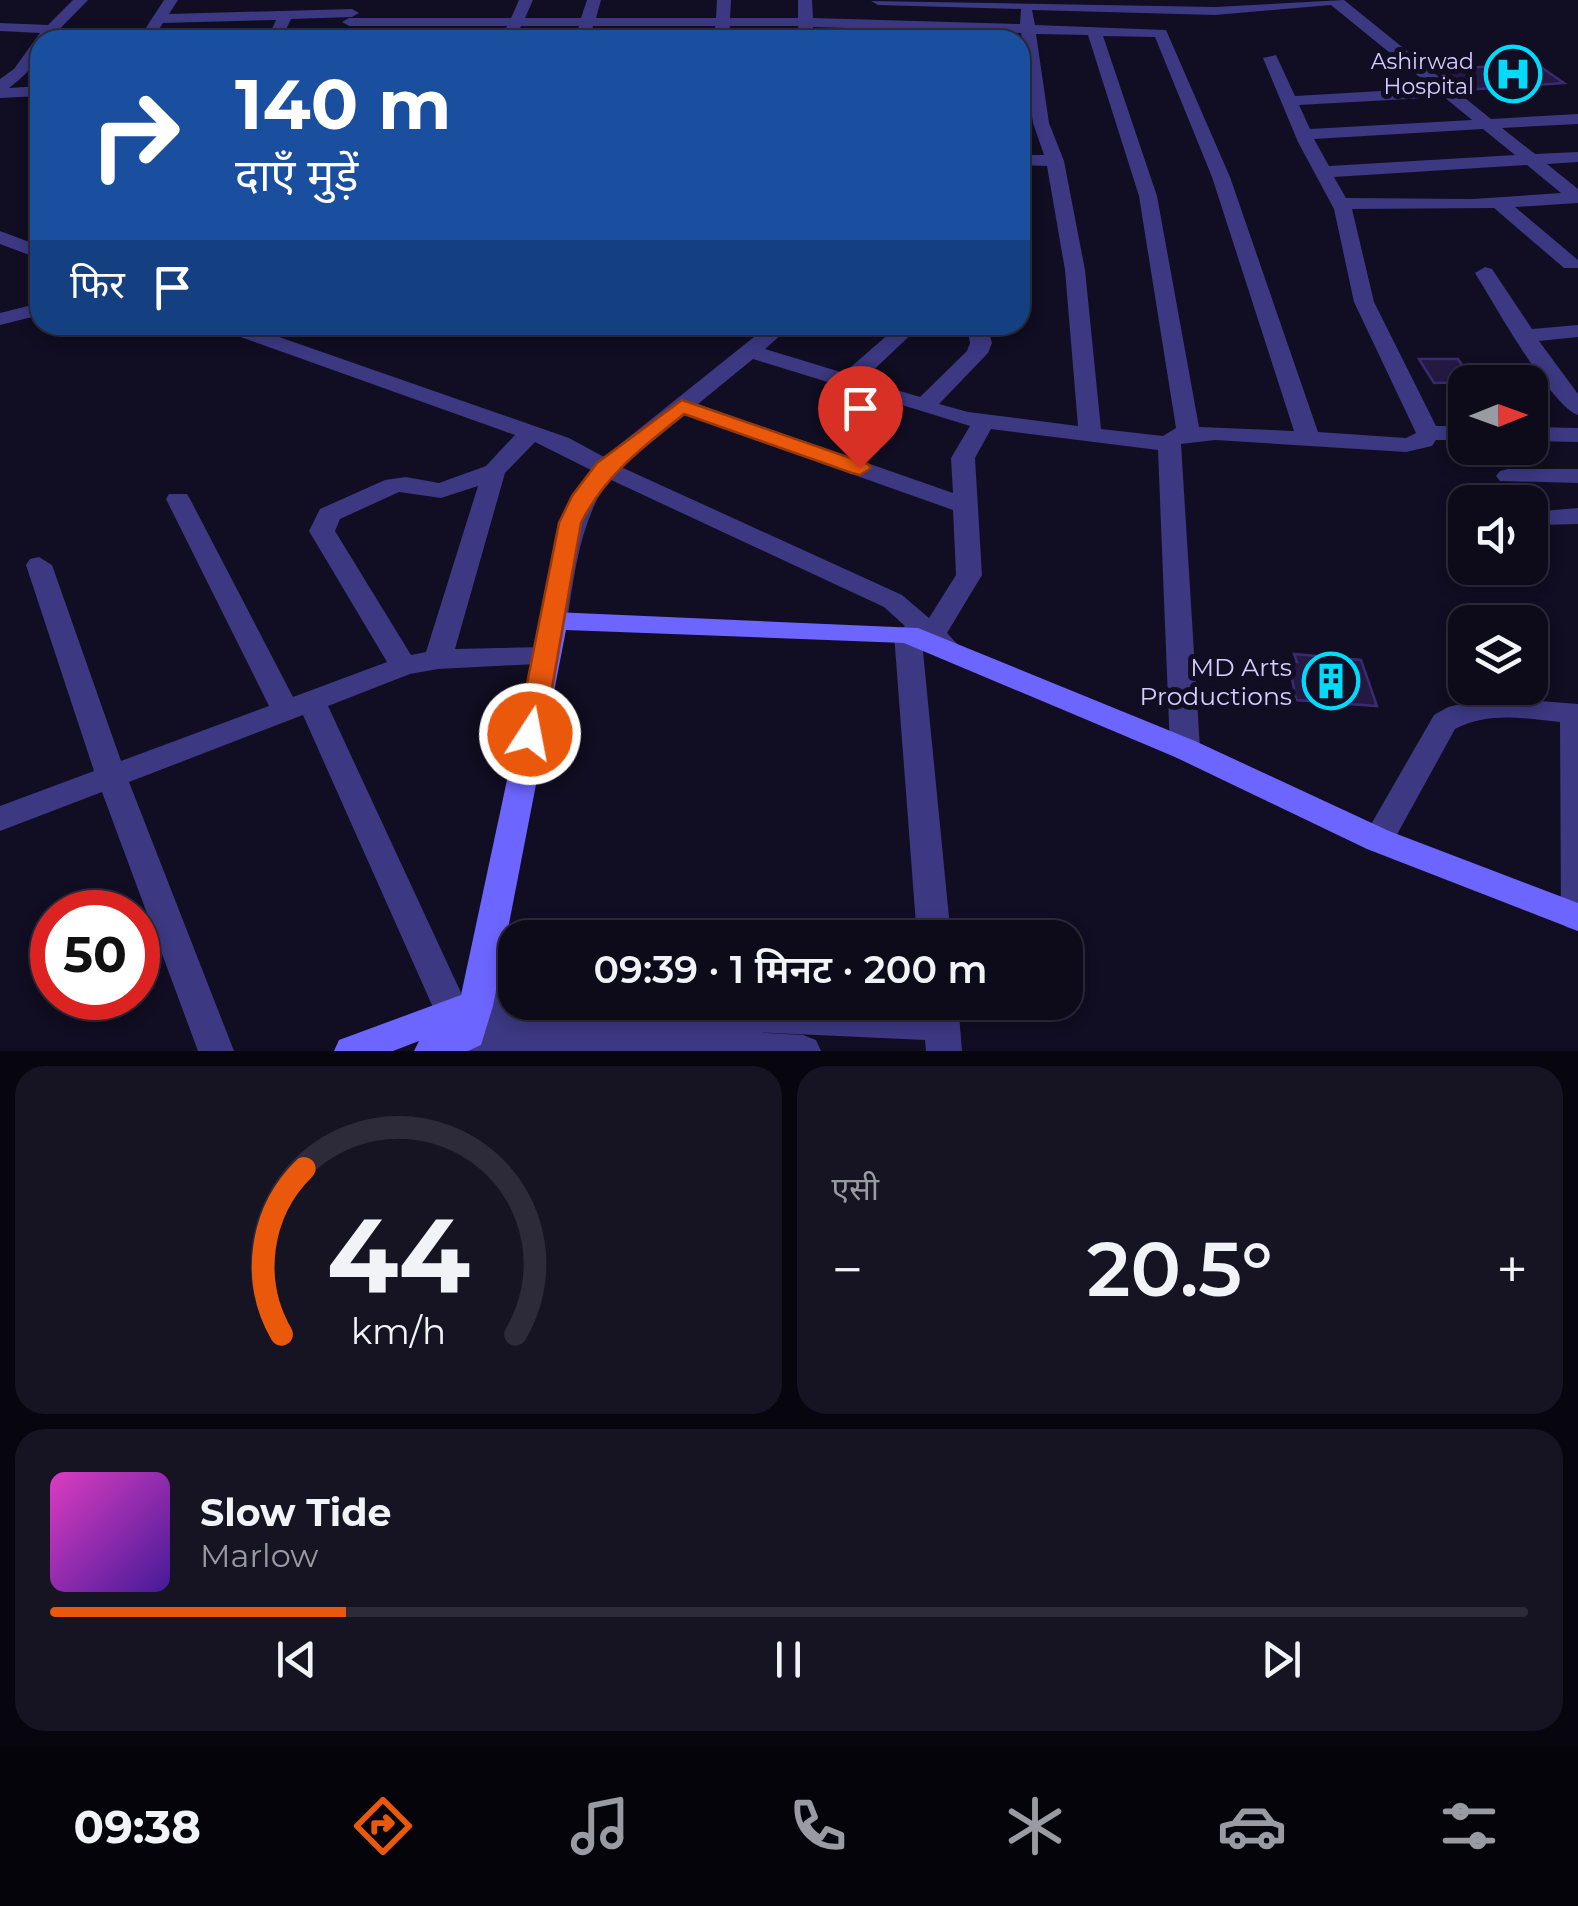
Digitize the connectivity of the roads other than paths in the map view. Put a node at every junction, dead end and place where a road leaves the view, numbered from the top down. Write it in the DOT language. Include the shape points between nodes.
graph roads {
  1 [pos="81,0"];
  2 [pos="171,0"];
  3 [pos="526,0"];
  4 [pos="594,0"];
  5 [pos="724,0"];
  6 [pos="804,0"];
  7 [pos="878,0"];
  8 [pos="1270,0"];
  9 [pos="1335,0"];
  10 [pos="1024,2"];
  11 [pos="353,12"];
  12 [pos="285,16"];
  13 [pos="215,18"];
  14 [pos="158,20"];
  15 [pos="516,21"];
  16 [pos="588,22"];
  17 [pos="0,27"];
  18 [pos="1028,28"];
  19 [pos="50,30"];
  20 [pos="152,30"];
  21 [pos="208,30"];
  22 [pos="279,30"];
  23 [pos="512,30"];
  24 [pos="585,30"];
  25 [pos="707,30"];
  26 [pos="722,30"];
  27 [pos="806,30"];
  28 [pos="880,30"];
  29 [pos="969,30"];
  30 [pos="1094,30"];
  31 [pos="30,34"];
  32 [pos="1030,43"];
  33 [pos="30,56"];
  34 [pos="1272,58"];
  35 [pos="0,60"];
  36 [pos="27,61"];
  37 [pos="0,90"];
  38 [pos="30,91"];
  39 [pos="1448,92"];
  40 [pos="1290,101"];
  41 [pos="1578,119"];
  42 [pos="1488,126"];
  43 [pos="1304,134"];
  44 [pos="1578,156"];
  45 [pos="1030,160"];
  46 [pos="1055,160"];
  47 [pos="1529,160"];
  48 [pos="1323,172"];
  49 [pos="1578,198"];
  50 [pos="1340,203"];
  51 [pos="1499,203"];
  52 [pos="4,242"];
  53 [pos="30,250"];
  54 [pos="1571,264"];
  55 [pos="1485,273"];
  56 [pos="30,311"];
  57 [pos="1,318"];
  58 [pos="1578,330"];
  59 [pos="254,335"];
  60 [pos="770,335"];
  61 [pos="900,335"];
  62 [pos="980,335"];
  63 [pos="1524,336"];
  64 [pos="750,351"];
  65 [pos="847,382"];
  66 [pos="1575,401"];
  67 [pos="682,406"];
  68 [pos="924,406"];
  69 [pos="982,423"];
  70 [pos="530,432"];
  71 [pos="1428,433"];
  72 [pos="1448,434"];
  73 [pos="1548,434"];
  74 [pos="1578,435"];
  75 [pos="1090,436"];
  76 [pos="1179,438"];
  77 [pos="1309,441"];
  78 [pos="605,468"];
  79 [pos="494,471"];
  80 [pos="1508,476"];
  81 [pos="1578,476"];
  82 [pos="178,499"];
  83 [pos="967,506"];
  84 [pos="1578,516"];
  85 [pos="1548,517"];
  86 [pos="39,566"];
  87 [pos="554,620"];
  88 [pos="929,639"];
  89 [pos="546,656"];
  90 [pos="438,659"];
  91 [pos="404,666"];
  92 [pos="298,705"];
  93 [pos="1576,714"];
  94 [pos="1185,748"];
  95 [pos="112,776"];
  96 [pos="0,819"];
  97 [pos="1378,840"];
  98 [pos="1578,917"];
  99 [pos="934,920"];
  100 [pos="465,1026"];
  101 [pos="942,1026"];
  102 [pos="711,1038"];
  103 [pos="216,1051"];
  104 [pos="352,1051"];
  105 [pos="432,1051"];
  106 [pos="803,1051"];
  1 -- 19 [label="street"];
  2 -- 14 [label="street"];
  3 -- 15 [label="street"];
  4 -- 16 [label="street"];
  5 -- 26 [label="street"];
  6 -- 27 [label="street"];
  7 -- 10 [label="street"];
  7 -- 28 [label="street"];
  8 -- 10 [label="street"];
  9 -- 10 [label="street" via="1214,10"];
  9 -- 39 [label="street"];
  10 -- 18 [label="street"];
  11 -- 12 [label="street"];
  11 -- 15 [label="street"];
  12 -- 13 [label="street"];
  12 -- 22 [label="street"];
  13 -- 14 [label="street"];
  13 -- 21 [label="street"];
  14 -- 20 [label="street"];
  15 -- 16 [label="street"];
  15 -- 23 [label="street"];
  16 -- 24 [label="street"];
  16 -- 25 [label="street"];
  17 -- 31 [label="street"];
  18 -- 29 [label="street"];
  18 -- 30 [label="street"];
  30 -- 76 [label="street" via="1148,196"];
  30 -- 77 [label="street" via="1165,36 1253,266"];
  32 -- 46 [label="street" via="1041,123"];
  33 -- 36 [label="street"];
  34 -- 40 [label="street"];
  35 -- 36 [label="street"];
  36 -- 37 [label="street"];
  37 -- 38 [label="street"];
  39 -- 40 [label="street"];
  39 -- 42 [label="street"];
  40 -- 43 [label="street"];
  41 -- 42 [label="street"];
  42 -- 43 [label="street"];
  42 -- 47 [label="street"];
  43 -- 48 [label="street"];
  44 -- 47 [label="street"];
  45 -- 46 [label="street"];
  46 -- 75 [label="street" via="1074,270"];
  47 -- 48 [label="street"];
  47 -- 49 [label="street"];
  48 -- 50 [label="street"];
  49 -- 51 [label="street"];
  50 -- 51 [label="street"];
  50 -- 71 [label="street" via="1364,302"];
  51 -- 54 [label="street"];
  52 -- 53 [label="street"];
  55 -- 63 [label="street"];
  56 -- 57 [label="street"];
  58 -- 63 [label="street"];
  59 -- 70 [label="street"];
  60 -- 64 [label="street"];
  61 -- 65 [label="street"];
  62 -- 68 [label="street" via="977,353"];
  63 -- 66 [label="street"];
  64 -- 65 [label="street"];
  64 -- 67 [label="street"];
  65 -- 68 [label="street"];
  67 -- 78 [label="street"];
  67 -- 83 [label="street"];
  68 -- 69 [label="street"];
  69 -- 75 [label="street"];
  69 -- 83 [label="street" via="963,458"];
  70 -- 78 [label="street"];
  70 -- 79 [label="street"];
  71 -- 72 [label="street"];
  71 -- 77 [label="street" via="1424,441 1406,445"];
  73 -- 74 [label="street"];
  75 -- 76 [label="street"];
  76 -- 77 [label="street"];
  76 -- 94 [label="street"];
  78 -- 87 [label="street" via="570,523"];
  78 -- 88 [label="street" via="893,601"];
  79 -- 90 [label="street"];
  79 -- 91 [label="street" via="441,492 394,486 323,521 322,531"];
  80 -- 81 [label="street"];
  82 -- 92 [label="street"];
  83 -- 88 [label="street" via="969,575"];
  84 -- 85 [label="street"];
  86 -- 95 [label="street"];
  87 -- 88 [label="main road"];
  87 -- 89 [label="main road"];
  88 -- 94 [label="main road"];
  88 -- 99 [label="street"];
  89 -- 90 [label="street"];
  89 -- 100 [label="main road"];
  90 -- 91 [label="street"];
  91 -- 92 [label="street"];
  92 -- 95 [label="street"];
  92 -- 100 [label="street"];
  93 -- 97 [label="street" via="1459,711 1444,722"];
  93 -- 98 [label="street"];
  94 -- 97 [label="main road"];
  95 -- 96 [label="street"];
  95 -- 103 [label="street"];
  97 -- 98 [label="main road"];
  100 -- 102 [label="street"];
  100 -- 104 [label="main road"];
  100 -- 105 [label="main road"];
  101 -- 102 [label="street"];
  102 -- 106 [label="street"];
}
